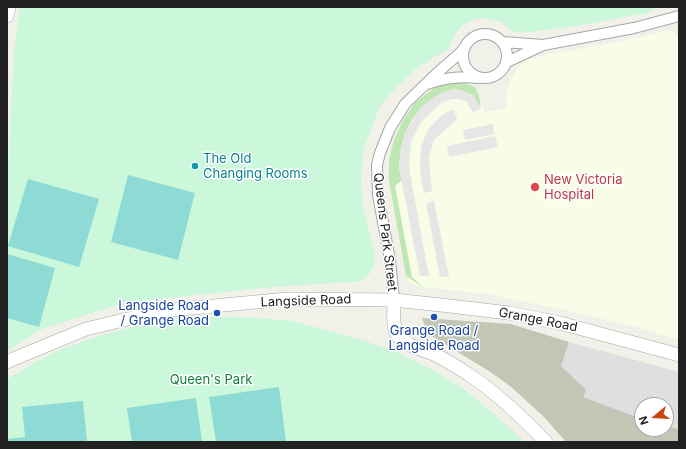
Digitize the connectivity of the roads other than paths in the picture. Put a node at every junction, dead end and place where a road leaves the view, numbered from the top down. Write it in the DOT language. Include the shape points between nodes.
graph roads {
  1 [pos="8,7"];
  2 [pos="7,16"];
  3 [pos="679,16"];
  4 [pos="502,42"];
  5 [pos="543,45"];
  6 [pos="465,47"];
  7 [pos="507,62"];
  8 [pos="478,78"];
  9 [pos="427,84"];
  10 [pos="394,300"];
  11 [pos="679,355"];
  12 [pos="7,362"];
  13 [pos="546,442"];
  1 -- 2 [label="street"];
  3 -- 5 [label="street" via="634,28"];
  4 -- 5 [label="street"];
  4 -- 6 [label="street" via="490,34 483,34 469,40"];
  4 -- 7 [label="street" via="508,55"];
  5 -- 7 [label="street"];
  6 -- 8 [label="street" via="463,54 466,68"];
  6 -- 9 [label="street, Queens Park Street"];
  7 -- 8 [label="street" via="504,69 492,78"];
  8 -- 9 [label="street, Queens Park Street" via="452,77"];
  9 -- 10 [label="street, Queens Park Street" via="409,100 397,116 384,140 377,166 378,195 390,260"];
  10 -- 11 [label="street, Grange Road" via="494,311 545,320"];
  10 -- 12 [label="street, Langside Road" via="287,300 161,311 86,328"];
  10 -- 13 [label="street" via="395,330 401,340 435,355 487,387"];
}
